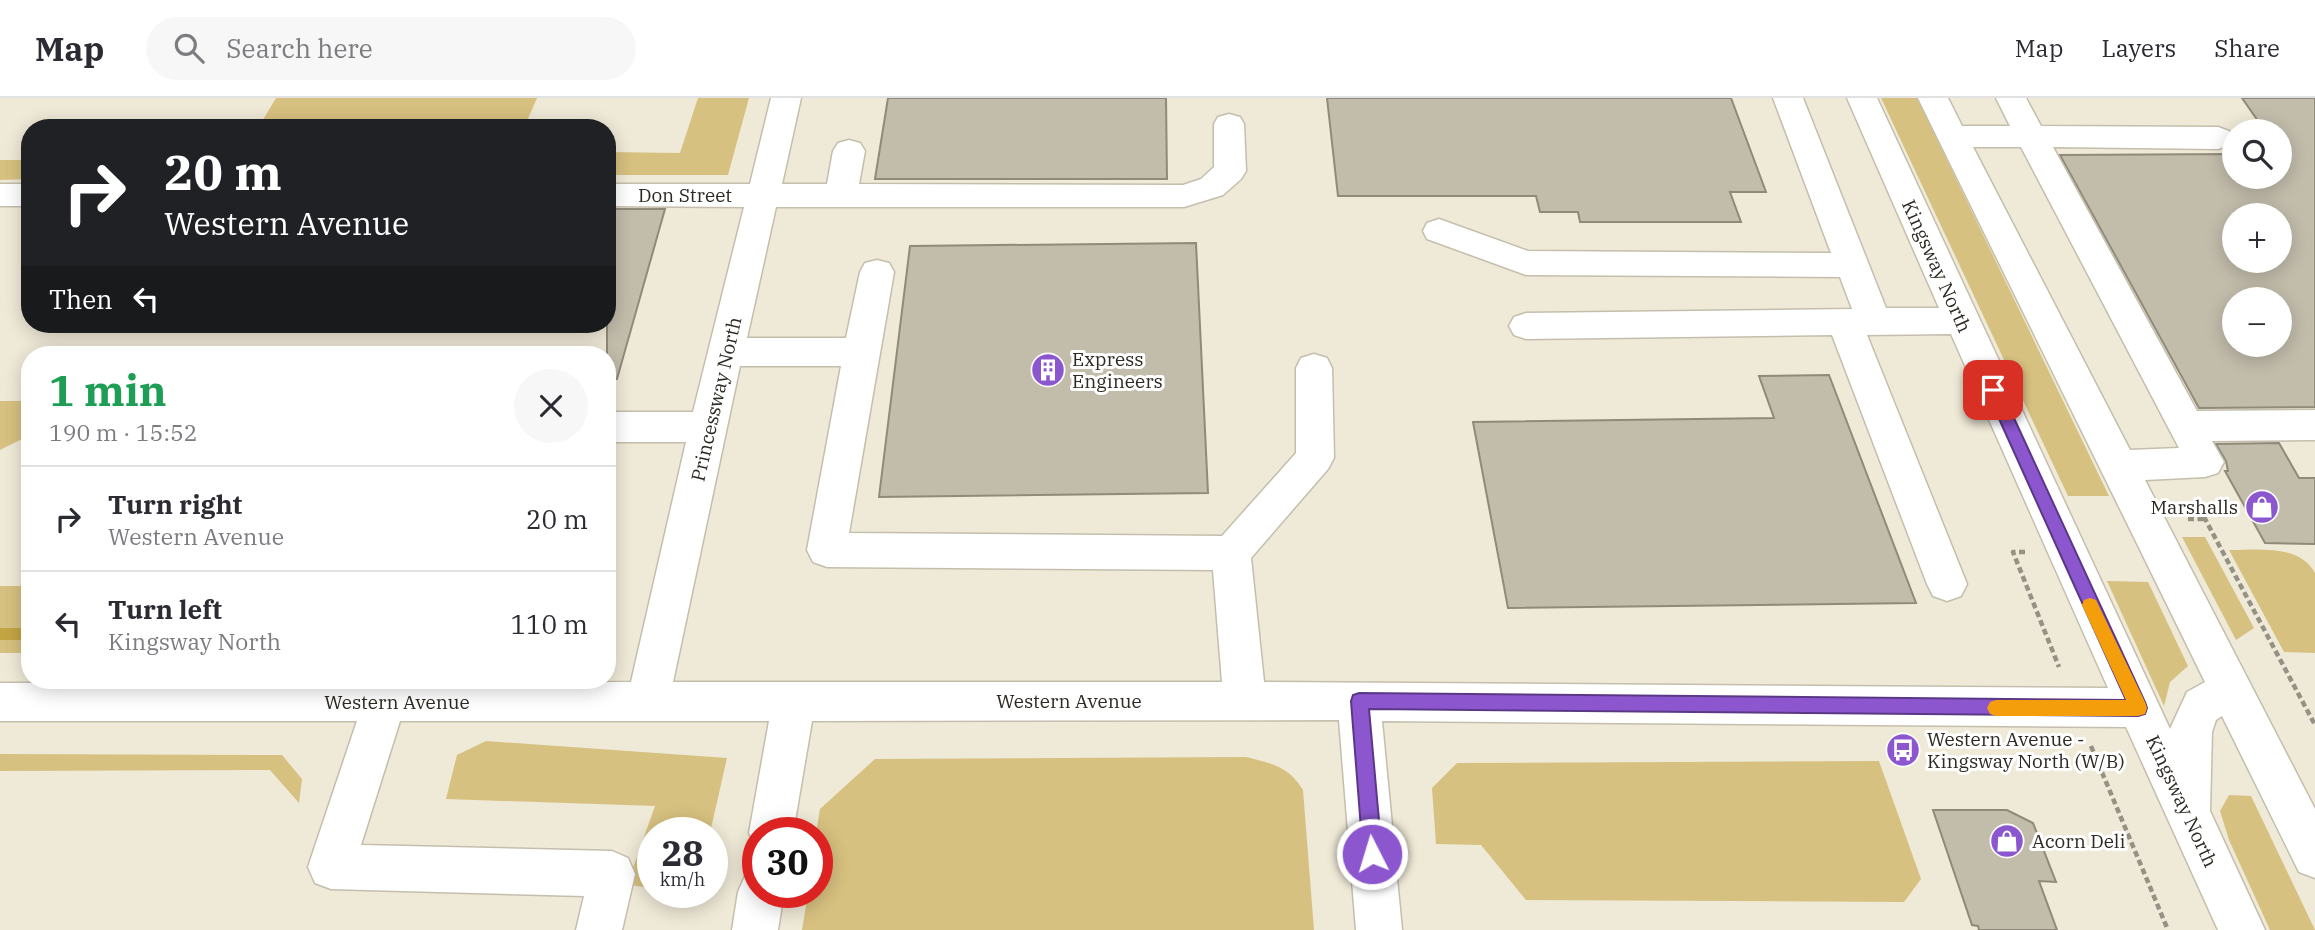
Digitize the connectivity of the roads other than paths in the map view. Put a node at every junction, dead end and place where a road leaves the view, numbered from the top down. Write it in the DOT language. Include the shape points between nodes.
graph roads {
  1 [pos="786,98"];
  2 [pos="1788,98"];
  3 [pos="1862,98"];
  4 [pos="1933,98"];
  5 [pos="2011,98"];
  6 [pos="1229,124"];
  7 [pos="1953,136"];
  8 [pos="2030,136"];
  9 [pos="2218,138"];
  10 [pos="849,151"];
  11 [pos="0,195"];
  12 [pos="21,195"];
  13 [pos="616,195"];
  14 [pos="764,195"];
  15 [pos="841,195"];
  16 [pos="1439,231"];
  17 [pos="1852,265"];
  18 [pos="877,272"];
  19 [pos="1962,321"];
  20 [pos="1859,322"];
  21 [pos="1526,326"];
  22 [pos="726,352"];
  23 [pos="861,352"];
  24 [pos="1314,368"];
  25 [pos="2315,425"];
  26 [pos="2186,426"];
  27 [pos="616,427"];
  28 [pos="708,427"];
  29 [pos="2118,466"];
  30 [pos="1231,552"];
  31 [pos="1947,583"];
  32 [pos="2233,695"];
  33 [pos="648,700"];
  34 [pos="794,701"];
  35 [pos="1245,701"];
  36 [pos="1359,701"];
  37 [pos="0,702"];
  38 [pos="385,702"];
  39 [pos="2138,708"];
  40 [pos="774,817"];
  41 [pos="2189,817"];
  42 [pos="2315,856"];
  43 [pos="758,908"];
  44 [pos="599,930"];
  45 [pos="754,930"];
  46 [pos="1379,930"];
  47 [pos="2242,930"];
  1 -- 14 [label="street, Princessway North"];
  2 -- 17 [label="street"];
  3 -- 19 [label="street, Kingsway North"];
  4 -- 7 [label="street"];
  5 -- 8 [label="street"];
  6 -- 15 [label="street, Don Street" via="1230,171 1212,187 1184,196"];
  7 -- 8 [label="street"];
  7 -- 29 [label="street"];
  8 -- 9 [label="street"];
  8 -- 26 [label="street"];
  10 -- 15 [label="street"];
  11 -- 12 [label="street"];
  13 -- 14 [label="street, Don Street"];
  14 -- 15 [label="street, Don Street"];
  14 -- 22 [label="street, Princessway North"];
  16 -- 17 [label="street" via="1526,263"];
  17 -- 20 [label="street"];
  18 -- 23 [label="street"];
  19 -- 20 [label="street"];
  19 -- 39 [label="street, Kingsway North"];
  20 -- 21 [label="street"];
  20 -- 31 [label="street"];
  22 -- 23 [label="street"];
  22 -- 28 [label="street, Princessway North"];
  23 -- 30 [label="street" via="827,550"];
  24 -- 30 [label="street" via="1315,458"];
  25 -- 26 [label="street"];
  26 -- 29 [label="street" via="2205,462"];
  27 -- 28 [label="street"];
  28 -- 33 [label="street, Princessway North"];
  29 -- 32 [label="street"];
  30 -- 35 [label="street"];
  32 -- 41 [label="street" via="2210,699 2190,727"];
  32 -- 42 [label="street"];
  33 -- 34 [label="street, Western Avenue"];
  33 -- 38 [label="street, Western Avenue"];
  34 -- 35 [label="street, Western Avenue"];
  34 -- 40 [label="street"];
  35 -- 36 [label="street, Western Avenue"];
  36 -- 39 [label="street, Western Avenue"];
  36 -- 46 [label="street"];
  37 -- 38 [label="street, Western Avenue"];
  38 -- 44 [label="street" via="331,867 612,874"];
  39 -- 41 [label="street, Kingsway North"];
  41 -- 47 [label="street, Kingsway North"];
  43 -- 45 [label="street"];
}
